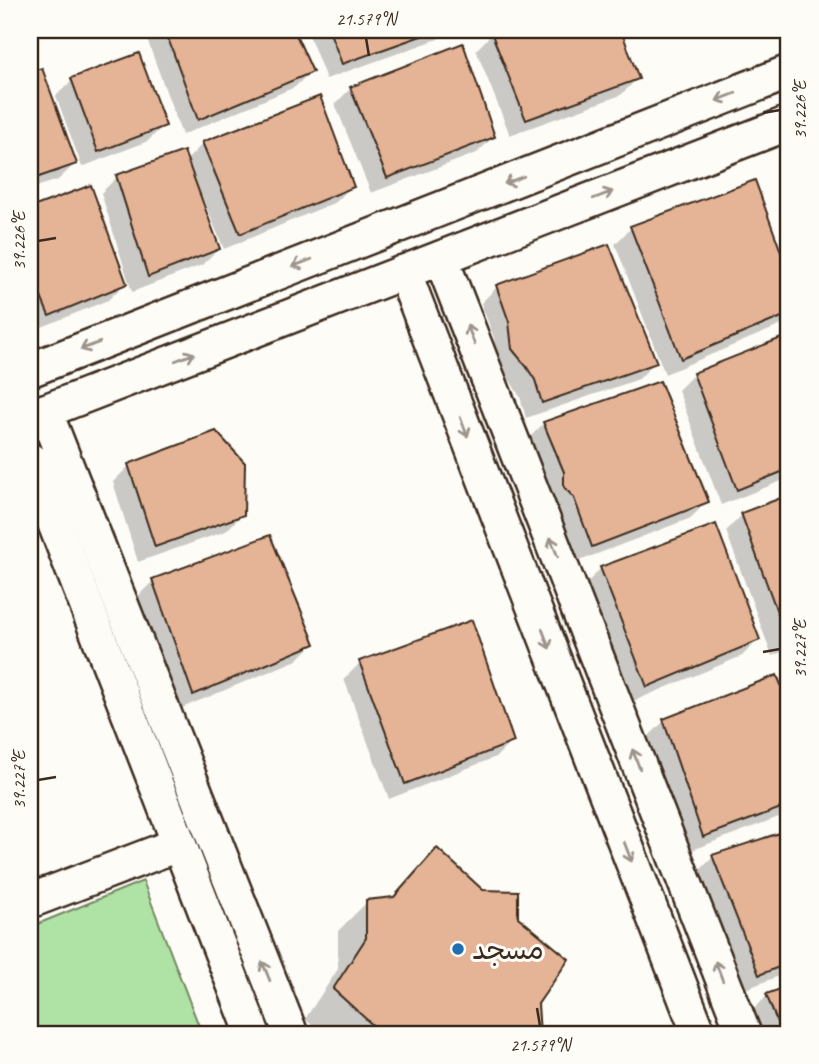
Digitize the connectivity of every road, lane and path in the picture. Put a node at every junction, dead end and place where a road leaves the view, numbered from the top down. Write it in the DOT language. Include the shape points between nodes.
graph roads {
  1 [pos="789,72"];
  2 [pos="787,131"];
  3 [pos="440,258"];
  4 [pos="404,272"];
  5 [pos="30,369"];
  6 [pos="37,414"];
  7 [pos="30,460"];
  8 [pos="179,844"];
  9 [pos="30,901"];
  10 [pos="253,1034"];
  11 [pos="291,1034"];
  12 [pos="699,1034"];
  13 [pos="744,1034"];
  1 -- 5 [label="street, one-way"];
  3 -- 2 [label="street, one-way"];
  3 -- 4 [label="street"];
  13 -- 3 [label="street, one-way"];
  6 -- 4 [label="street, one-way"];
  4 -- 12 [label="street, one-way"];
  11 -- 6 [label="street, one-way"];
  7 -- 8 [label="street"];
  8 -- 9 [label="street"];
  8 -- 10 [label="street"];
}
